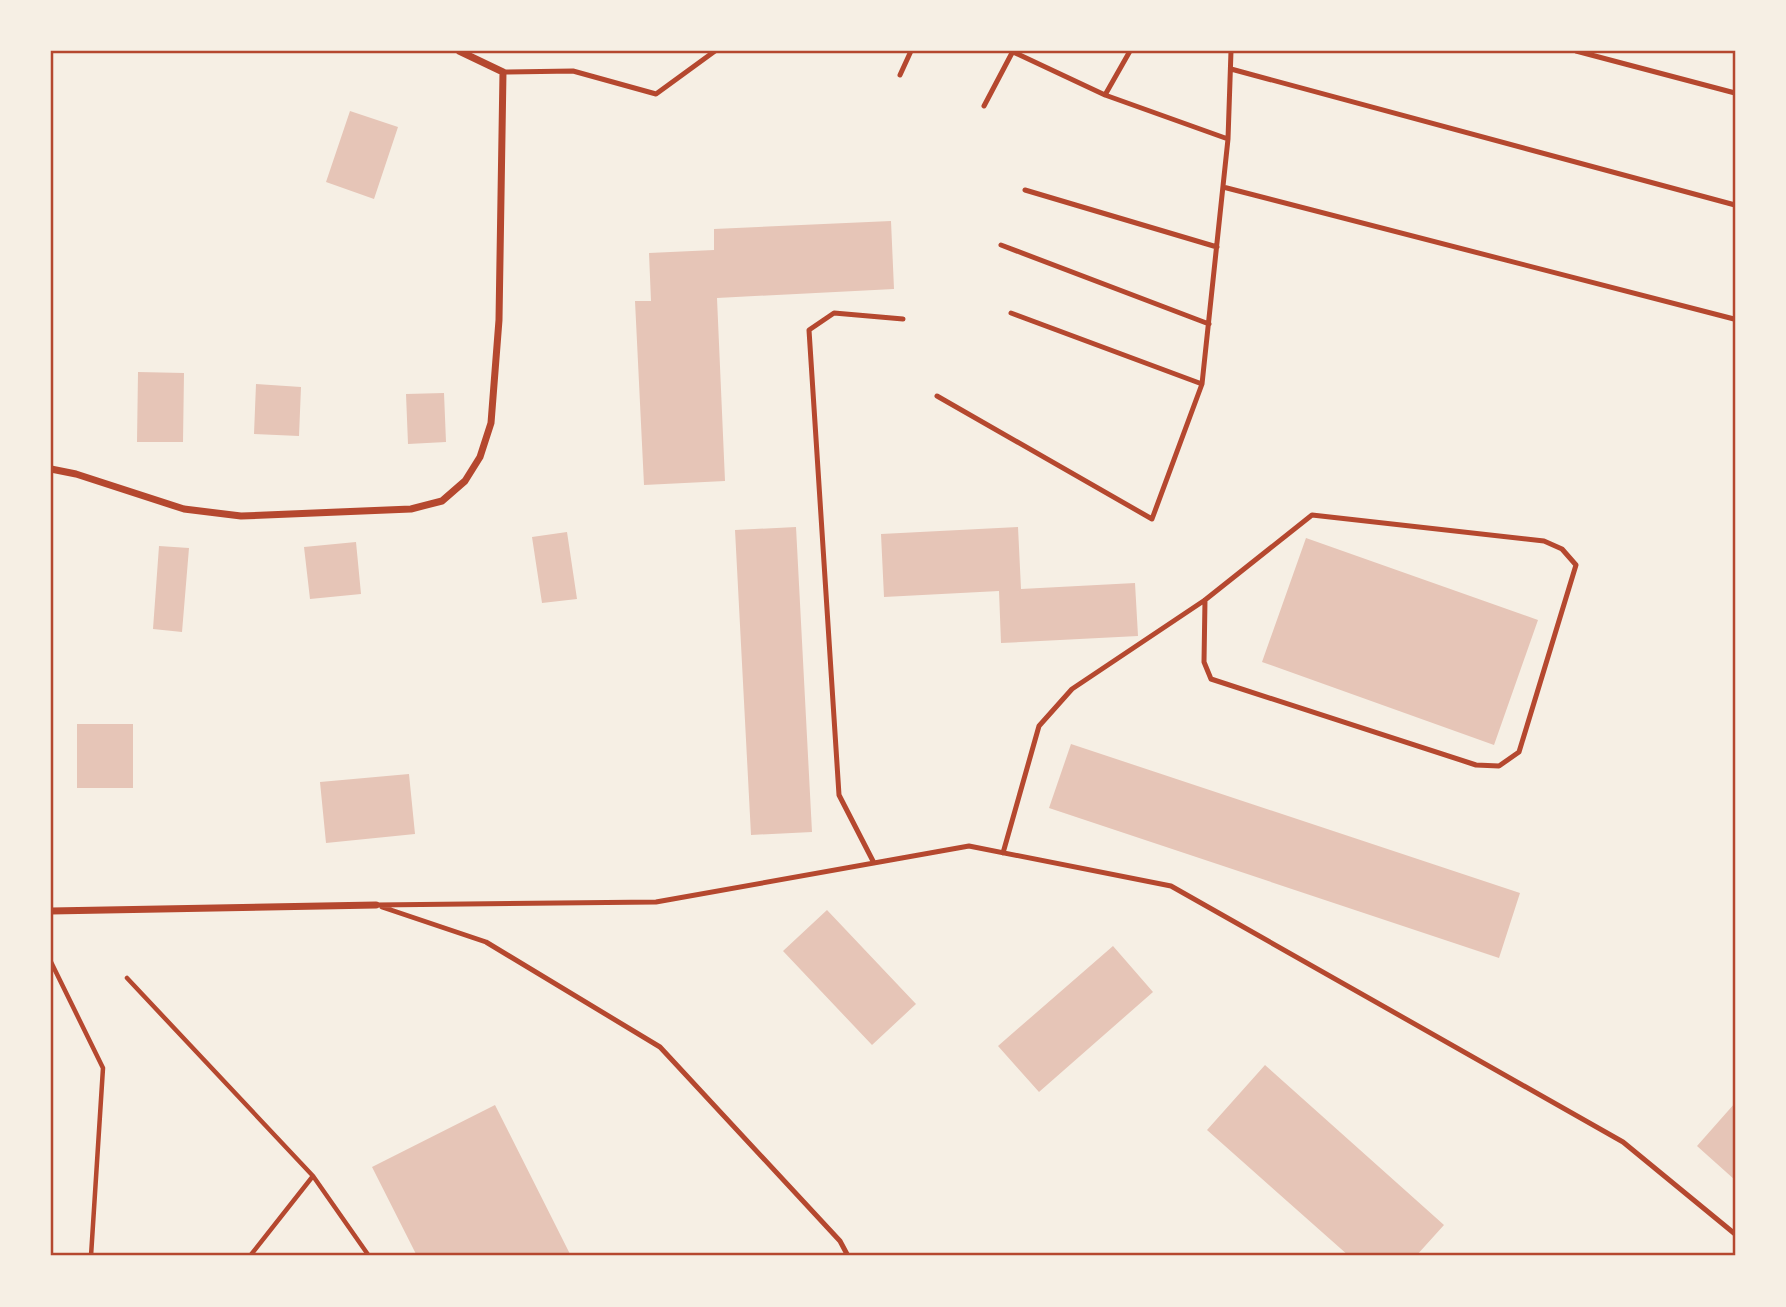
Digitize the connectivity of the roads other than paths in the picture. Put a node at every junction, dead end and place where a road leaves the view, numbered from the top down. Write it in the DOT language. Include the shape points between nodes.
graph roads {
  1 [pos="459,51"];
  2 [pos="715,51"];
  3 [pos="911,51"];
  4 [pos="1012,51"];
  5 [pos="1130,51"];
  6 [pos="1231,51"];
  7 [pos="1576,51"];
  8 [pos="1231,69"];
  9 [pos="503,72"];
  10 [pos="900,75"];
  11 [pos="1735,93"];
  12 [pos="1105,96"];
  13 [pos="985,106"];
  14 [pos="1228,139"];
  15 [pos="1223,187"];
  16 [pos="1025,190"];
  17 [pos="1735,205"];
  18 [pos="1001,246"];
  19 [pos="1217,247"];
  20 [pos="1011,313"];
  21 [pos="903,318"];
  22 [pos="1734,319"];
  23 [pos="1209,324"];
  24 [pos="1202,384"];
  25 [pos="937,396"];
  26 [pos="51,469"];
  27 [pos="1205,600"];
  28 [pos="1003,853"];
  29 [pos="874,863"];
  30 [pos="376,905"];
  31 [pos="51,911"];
  32 [pos="1735,1234"];
  33 [pos="848,1256"];
  1 -- 9 [label="street"];
  2 -- 9 [label="lane" via="656,94 573,71"];
  3 -- 10 [label="lane"];
  4 -- 12 [label="lane"];
  4 -- 13 [label="lane"];
  5 -- 12 [label="lane"];
  6 -- 8 [label="lane"];
  7 -- 11 [label="lane"];
  8 -- 14 [label="lane"];
  8 -- 17 [label="lane"];
  9 -- 26 [label="street" via="499,320 491,422 480,457 465,481 442,501 411,509 241,516 184,509"];
  12 -- 14 [label="lane"];
  14 -- 15 [label="lane"];
  15 -- 19 [label="lane"];
  15 -- 22 [label="lane"];
  16 -- 19 [label="lane"];
  18 -- 23 [label="lane"];
  19 -- 23 [label="lane"];
  20 -- 24 [label="lane"];
  21 -- 29 [label="lane" via="834,313 808,330 839,795"];
  23 -- 24 [label="lane"];
  24 -- 25 [label="lane" via="1152,519"];
  27 -- 27 [label="lane" via="1312,515 1544,541 1562,550 1576,565 1519,752 1499,766 1476,765 1212,679 1204,663"];
  27 -- 28 [label="lane" via="1072,689 1039,726"];
  28 -- 29 [label="lane" via="969,846"];
  28 -- 32 [label="lane" via="1171,886 1623,1142"];
  29 -- 30 [label="lane" via="656,902"];
  30 -- 31 [label="street"];
  30 -- 33 [label="lane" via="486,942 660,1047 840,1241"];
}
